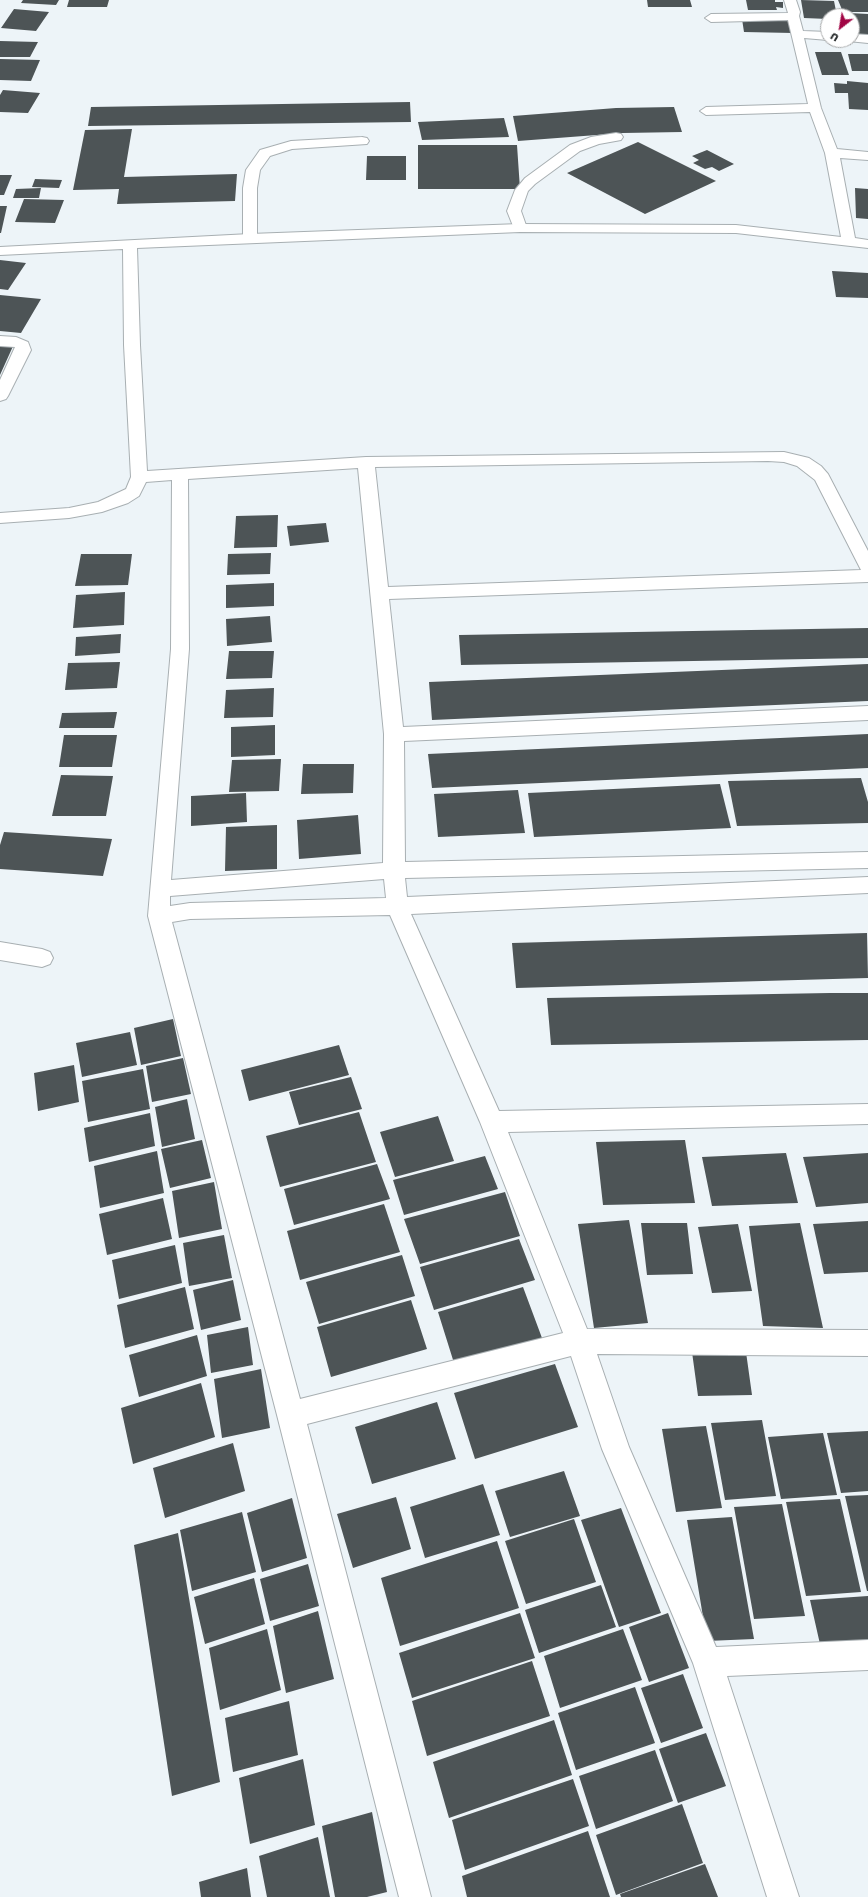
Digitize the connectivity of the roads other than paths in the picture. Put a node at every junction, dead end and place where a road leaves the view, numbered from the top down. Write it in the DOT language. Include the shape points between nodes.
graph roads {
  1 [pos="790,0"];
  2 [pos="793,16"];
  3 [pos="711,18"];
  4 [pos="797,34"];
  5 [pos="820,35"];
  6 [pos="815,108"];
  7 [pos="706,111"];
  8 [pos="616,137"];
  9 [pos="362,141"];
  10 [pos="832,153"];
  11 [pos="868,156"];
  12 [pos="520,228"];
  13 [pos="250,238"];
  14 [pos="849,242"];
  15 [pos="868,244"];
  16 [pos="130,245"];
  17 [pos="0,251"];
  18 [pos="0,341"];
  19 [pos="0,396"];
  20 [pos="366,462"];
  21 [pos="180,473"];
  22 [pos="139,477"];
  23 [pos="0,518"];
  24 [pos="868,568"];
  25 [pos="868,576"];
  26 [pos="379,593"];
  27 [pos="868,713"];
  28 [pos="394,734"];
  29 [pos="868,860"];
  30 [pos="779,862"];
  31 [pos="394,870"];
  32 [pos="868,885"];
  33 [pos="787,888"];
  34 [pos="160,889"];
  35 [pos="397,906"];
  36 [pos="160,916"];
  37 [pos="0,951"];
  38 [pos="42,958"];
  39 [pos="868,1114"];
  40 [pos="492,1122"];
  41 [pos="580,1341"];
  42 [pos="868,1343"];
  43 [pos="291,1415"];
  44 [pos="868,1655"];
  45 [pos="708,1662"];
  46 [pos="415,1897"];
  47 [pos="783,1897"];
  1 -- 2 [label="street"];
  2 -- 3 [label="street"];
  2 -- 4 [label="street"];
  4 -- 5 [label="street"];
  4 -- 6 [label="street"];
  6 -- 7 [label="street"];
  6 -- 10 [label="street"];
  8 -- 12 [label="street" via="596,140 575,148 530,181 522,190 514,211"];
  9 -- 13 [label="street" via="291,145 265,153 256,162 253,170 250,188"];
  10 -- 11 [label="street"];
  10 -- 14 [label="street"];
  12 -- 13 [label="street"];
  12 -- 14 [label="street" via="736,229"];
  13 -- 16 [label="street"];
  14 -- 15 [label="street"];
  16 -- 17 [label="street"];
  16 -- 22 [label="street"];
  18 -- 19 [label="street" via="23,345 23,350"];
  20 -- 21 [label="street"];
  20 -- 24 [label="street" via="784,457 803,462 822,478"];
  20 -- 26 [label="street"];
  21 -- 22 [label="street"];
  21 -- 34 [label="street" via="180,649"];
  22 -- 23 [label="street" via="133,492 102,507 69,513"];
  25 -- 26 [label="street"];
  26 -- 28 [label="street"];
  27 -- 28 [label="street"];
  28 -- 31 [label="street"];
  29 -- 30 [label="street"];
  30 -- 31 [label="street"];
  30 -- 33 [label="street"];
  31 -- 34 [label="street"];
  31 -- 35 [label="street"];
  32 -- 33 [label="street"];
  33 -- 35 [label="street"];
  34 -- 36 [label="street"];
  35 -- 36 [label="street" via="190,912"];
  35 -- 40 [label="street"];
  36 -- 43 [label="street"];
  37 -- 38 [label="street"];
  39 -- 40 [label="street"];
  40 -- 41 [label="street"];
  41 -- 42 [label="street"];
  41 -- 43 [label="street"];
  41 -- 45 [label="street" via="616,1449"];
  43 -- 46 [label="street"];
  44 -- 45 [label="street"];
  45 -- 47 [label="street"];
}
